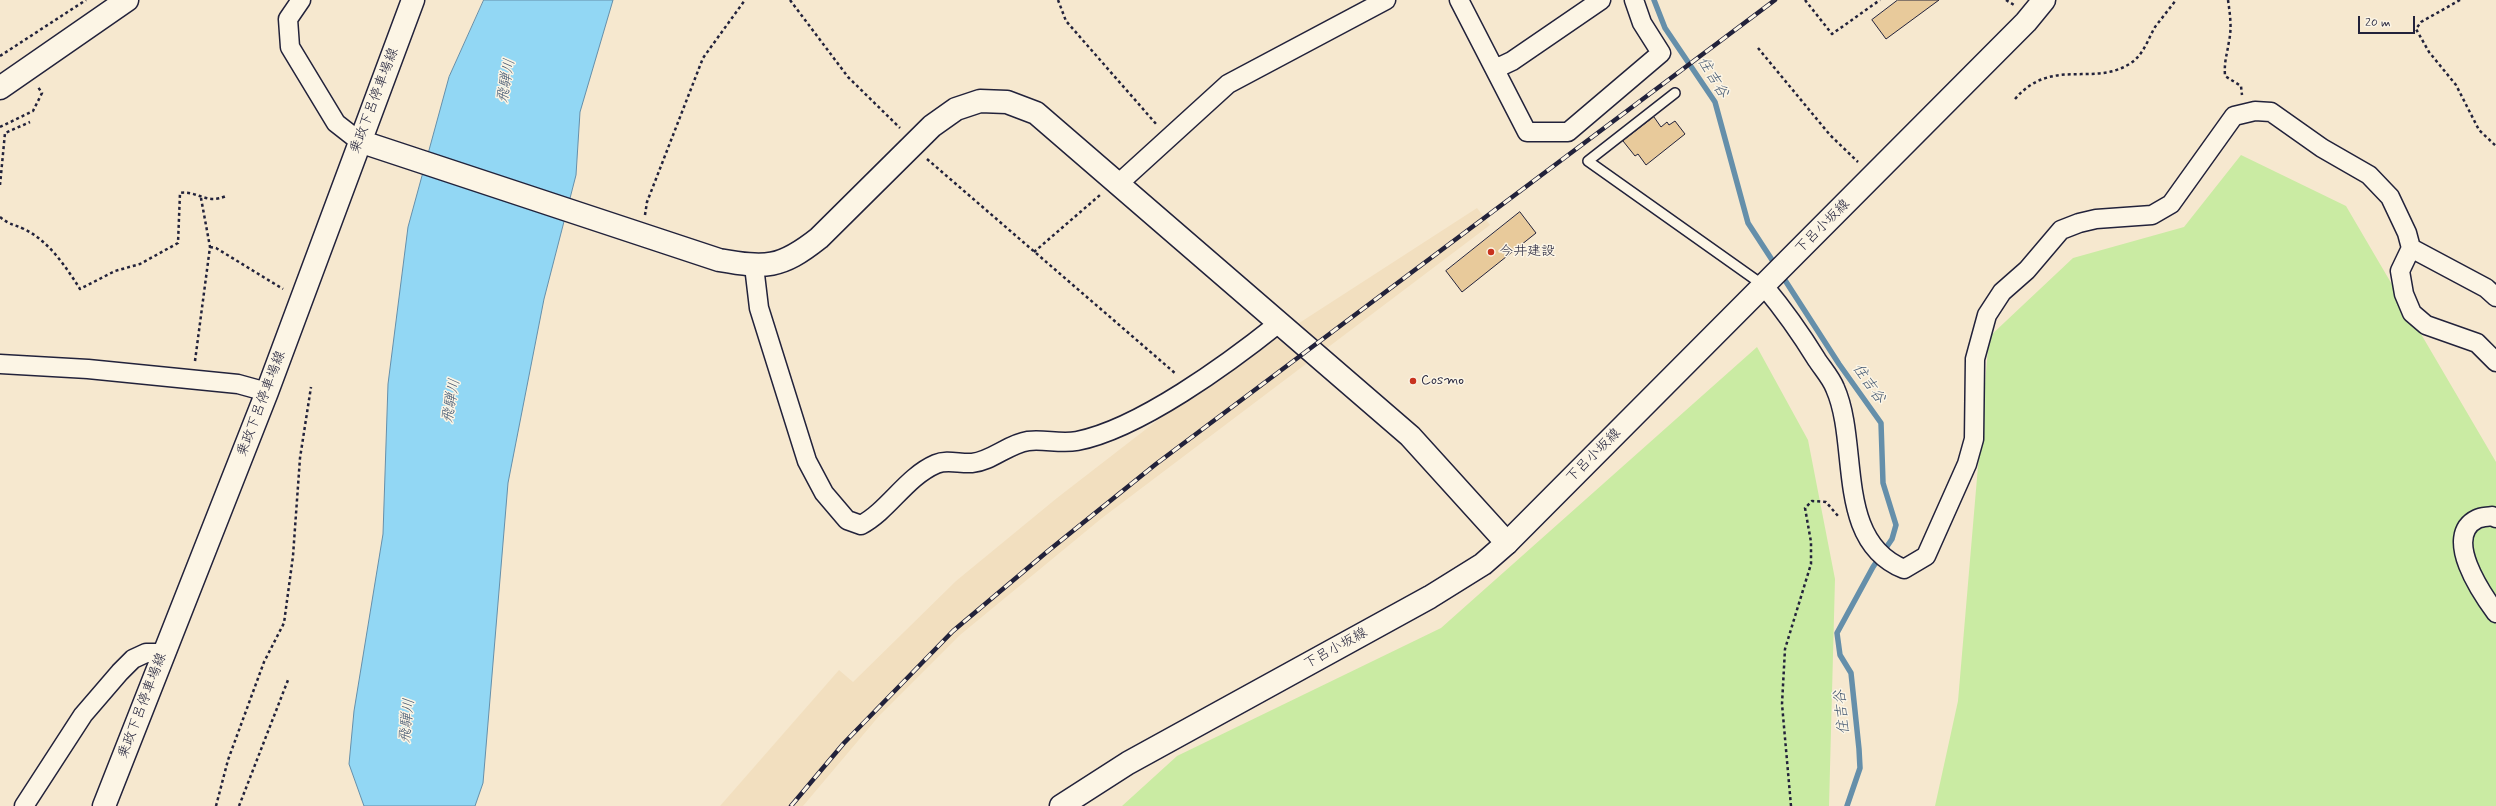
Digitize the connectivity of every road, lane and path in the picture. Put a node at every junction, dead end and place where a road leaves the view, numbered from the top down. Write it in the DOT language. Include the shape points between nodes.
graph roads {
  1 [pos="86,0"];
  2 [pos="127,0"];
  3 [pos="301,0"];
  4 [pos="413,0"];
  5 [pos="746,0"];
  6 [pos="790,0"];
  7 [pos="1058,0"];
  8 [pos="1386,0"];
  9 [pos="1459,0"];
  10 [pos="1601,0"];
  11 [pos="1634,0"];
  12 [pos="1805,0"];
  13 [pos="1880,0"];
  14 [pos="2044,0"];
  15 [pos="2176,0"];
  16 [pos="2228,0"];
  17 [pos="2460,0"];
  18 [pos="1758,48"];
  19 [pos="0,56"];
  20 [pos="1495,69"];
  21 [pos="0,88"];
  22 [pos="1675,93"];
  23 [pos="2015,99"];
  24 [pos="2244,114"];
  25 [pos="30,122"];
  26 [pos="1168,138"];
  27 [pos="359,141"];
  28 [pos="915,143"];
  29 [pos="2496,146"];
  30 [pos="1874,176"];
  31 [pos="1115,183"];
  32 [pos="0,185"];
  33 [pos="226,196"];
  34 [pos="201,198"];
  35 [pos="0,217"];
  36 [pos="642,234"];
  37 [pos="210,247"];
  38 [pos="2411,248"];
  39 [pos="1034,252"];
  40 [pos="754,266"];
  41 [pos="1764,286"];
  42 [pos="303,296"];
  43 [pos="2496,297"];
  44 [pos="1279,323"];
  45 [pos="2496,362"];
  46 [pos="0,364"];
  47 [pos="193,380"];
  48 [pos="1190,386"];
  49 [pos="311,388"];
  50 [pos="267,392"];
  51 [pos="2496,518"];
  52 [pos="1842,522"];
  53 [pos="1507,542"];
  54 [pos="2496,613"];
  55 [pos="163,653"];
  56 [pos="288,680"];
  57 [pos="24,806"];
  58 [pos="104,806"];
  59 [pos="216,806"];
  60 [pos="239,806"];
  61 [pos="1061,806"];
  62 [pos="1791,806"];
  1 -- 19 [label="path"];
  2 -- 21 [label="main road"];
  3 -- 27 [label="street" via="288,19 290,47 336,123"];
  4 -- 27 [label="main road, 乗政下呂停車場線"];
  5 -- 36 [label="path" via="703,58 646,202"];
  6 -- 28 [label="path" via="848,77"];
  7 -- 26 [label="path" via="1066,21"];
  8 -- 26 [label="street" via="1228,84"];
  9 -- 20 [label="street"];
  10 -- 20 [label="street" via="1512,61"];
  11 -- 20 [label="street" via="1642,23 1661,53 1568,132 1527,132"];
  12 -- 13 [label="path" via="1832,34"];
  14 -- 30 [label="main road, 下呂小坂線" via="2026,22"];
  15 -- 23 [label="path" via="2154,29 2145,48 2132,62 2116,70 2064,73 2040,79 2024,88"];
  16 -- 24 [label="path" via="2231,24 2224,58 2225,76 2240,86"];
  17 -- 29 [label="path" via="2421,22 2416,29 2429,52 2456,85 2479,130"];
  18 -- 30 [label="path" via="1830,135"];
  22 -- 41 [label="lane" via="1588,161"];
  24 -- 38 [label="street" via="2255,111 2271,112 2322,148 2369,175 2390,197 2407,233"];
  24 -- 41 [label="street" via="2234,116 2171,204 2152,215 2096,219 2061,230 2027,270 2002,292 1987,315 1975,359 1974,439 1967,464 1926,556 1904,569 1891,564 1868,541 1860,523 1850,474 1845,415 1835,387 1789,316"];
  25 -- 32 [label="path" via="5,133"];
  26 -- 31 [label="street"];
  27 -- 36 [label="main road"];
  27 -- 42 [label="main road, 乗政下呂停車場線"];
  28 -- 31 [label="main road" via="932,126 956,109 980,101 1007,102 1036,113"];
  28 -- 39 [label="path" via="928,161"];
  28 -- 40 [label="main road" via="819,238 798,254 776,264"];
  30 -- 41 [label="main road, 下呂小坂線"];
  31 -- 39 [label="path"];
  31 -- 44 [label="main road"];
  33 -- 34 [label="path" via="218,200"];
  34 -- 35 [label="path" via="187,192 180,193 178,243 140,264 115,271 80,289 58,257 23,228 10,225"];
  34 -- 37 [label="path"];
  36 -- 40 [label="main road" via="719,260"];
  37 -- 42 [label="path" via="216,248 283,288"];
  37 -- 47 [label="path"];
  38 -- 43 [label="street" via="2486,288"];
  38 -- 45 [label="street" via="2400,271 2404,294 2412,313 2426,325 2477,344"];
  39 -- 48 [label="path"];
  40 -- 48 [label="street" via="759,308 806,461 824,493 848,520 861,525 871,520 918,476 936,464 978,462 1028,441 1076,442 1113,430"];
  41 -- 53 [label="main road, 下呂小坂線"];
  42 -- 50 [label="main road, 乗政下呂停車場線"];
  44 -- 48 [label="street"];
  44 -- 53 [label="main road" via="1410,436"];
  46 -- 47 [label="street" via="88,369"];
  47 -- 50 [label="street" via="238,384"];
  49 -- 59 [label="path" via="300,458 291,575 284,623 264,662 228,760"];
  50 -- 55 [label="main road, 乗政下呂停車場線"];
  51 -- 54 [label="street" via="2492,516 2476,520 2465,532 2462,546 2469,570"];
  52 -- 62 [label="path" via="1826,502 1812,501 1805,508 1811,542 1811,564 1785,649 1782,704"];
  53 -- 61 [label="main road, 下呂小坂線" via="1483,564 1430,597 1128,763"];
  55 -- 57 [label="street" via="146,654 133,659 120,672 83,715"];
  55 -- 58 [label="main road, 乗政下呂停車場線"];
  56 -- 60 [label="path"];
}
